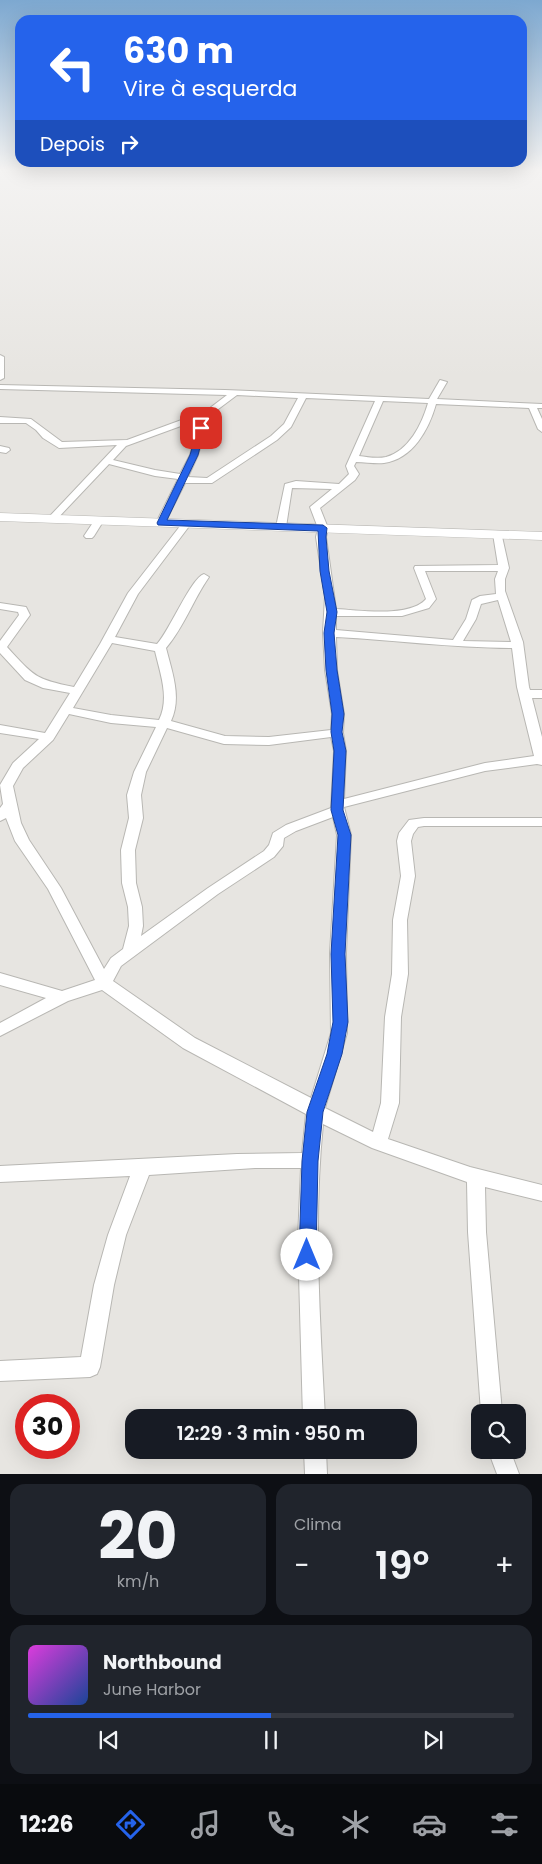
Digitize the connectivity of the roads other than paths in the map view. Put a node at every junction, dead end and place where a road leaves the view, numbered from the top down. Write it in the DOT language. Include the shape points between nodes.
graph roads {
  1 [pos="0,358"];
  2 [pos="0,378"];
  3 [pos="442,382"];
  4 [pos="0,386"];
  5 [pos="234,393"];
  6 [pos="303,396"];
  7 [pos="380,399"];
  8 [pos="434,401"];
  9 [pos="532,405"];
  10 [pos="542,406"];
  11 [pos="205,415"];
  12 [pos="0,420"];
  13 [pos="542,429"];
  14 [pos="126,442"];
  15 [pos="354,459"];
  16 [pos="106,461"];
  17 [pos="184,479"];
  18 [pos="342,488"];
  19 [pos="0,517"];
  20 [pos="52,519"];
  21 [pos="99,520"];
  22 [pos="162,523"];
  23 [pos="187,523"];
  24 [pos="281,527"];
  25 [pos="323,528"];
  26 [pos="498,534"];
  27 [pos="89,536"];
  28 [pos="542,536"];
  29 [pos="504,568"];
  30 [pos="204,577"];
  31 [pos="502,596"];
  32 [pos="0,606"];
  33 [pos="332,612"];
  34 [pos="329,633"];
  35 [pos="108,639"];
  36 [pos="456,644"];
  37 [pos="517,645"];
  38 [pos="1,646"];
  39 [pos="160,648"];
  40 [pos="78,691"];
  41 [pos="525,694"];
  42 [pos="542,694"];
  43 [pos="66,710"];
  44 [pos="162,723"];
  45 [pos="0,729"];
  46 [pos="337,732"];
  47 [pos="49,738"];
  48 [pos="542,760"];
  49 [pos="3,785"];
  50 [pos="10,804"];
  51 [pos="337,808"];
  52 [pos="0,817"];
  53 [pos="542,822"];
  54 [pos="130,951"];
  55 [pos="0,979"];
  56 [pos="104,983"];
  57 [pos="62,997"];
  58 [pos="0,1030"];
  59 [pos="315,1112"];
  60 [pos="378,1143"];
  61 [pos="310,1161"];
  62 [pos="143,1167"];
  63 [pos="0,1174"];
  64 [pos="476,1178"];
  65 [pos="542,1193"];
  66 [pos="0,1371"];
  67 [pos="491,1404"];
  68 [pos="314,1409"];
  69 [pos="315,1459"];
  70 [pos="503,1459"];
  71 [pos="316,1474"];
  72 [pos="508,1474"];
  1 -- 2 [label="street"];
  3 -- 8 [label="street"];
  4 -- 5 [label="street"];
  5 -- 6 [label="street"];
  5 -- 11 [label="street"];
  6 -- 7 [label="street"];
  6 -- 17 [label="street" via="288,425 274,438 208,481"];
  7 -- 8 [label="street"];
  7 -- 15 [label="street"];
  8 -- 9 [label="street"];
  8 -- 15 [label="street" via="425,424 397,455 386,460"];
  9 -- 10 [label="street"];
  9 -- 13 [label="street"];
  11 -- 14 [label="street"];
  11 -- 17 [label="street"];
  12 -- 14 [label="street" via="28,422 59,445"];
  14 -- 16 [label="street"];
  15 -- 18 [label="street" via="350,466 354,474"];
  16 -- 17 [label="street"];
  16 -- 20 [label="street"];
  17 -- 22 [label="street"];
  18 -- 24 [label="street" via="288,486"];
  18 -- 25 [label="street" via="316,505"];
  19 -- 20 [label="main road"];
  20 -- 21 [label="main road"];
  21 -- 22 [label="main road"];
  21 -- 27 [label="street"];
  22 -- 23 [label="main road"];
  23 -- 24 [label="main road"];
  23 -- 35 [label="street" via="133,593"];
  24 -- 25 [label="main road"];
  25 -- 26 [label="main road"];
  25 -- 33 [label="street" via="321,537"];
  26 -- 28 [label="main road"];
  26 -- 29 [label="street"];
  29 -- 31 [label="street" via="500,579"];
  29 -- 33 [label="street" via="419,568 431,599 428,604 406,614"];
  30 -- 39 [label="street" via="188,600 182,618"];
  31 -- 36 [label="street" via="476,602 471,619"];
  31 -- 37 [label="street"];
  32 -- 38 [label="street" via="22,610 25,615"];
  33 -- 34 [label="street"];
  34 -- 36 [label="street"];
  34 -- 46 [label="street"];
  35 -- 39 [label="street"];
  35 -- 40 [label="street"];
  36 -- 37 [label="street"];
  37 -- 41 [label="street"];
  38 -- 40 [label="street" via="29,678"];
  39 -- 44 [label="street" via="170,690 167,716"];
  40 -- 43 [label="street"];
  41 -- 42 [label="street"];
  41 -- 48 [label="street"];
  43 -- 44 [label="street" via="112,719"];
  43 -- 47 [label="street"];
  44 -- 46 [label="street" via="224,740 269,741"];
  44 -- 54 [label="street" via="140,772 134,795 136,818 128,850 128,883 136,926"];
  45 -- 47 [label="street"];
  46 -- 51 [label="street" via="340,751"];
  47 -- 49 [label="street" via="18,766"];
  48 -- 51 [label="street" via="485,767"];
  49 -- 50 [label="street"];
  50 -- 52 [label="street"];
  50 -- 56 [label="street" via="22,841 54,888"];
  51 -- 54 [label="street" via="278,836 270,854"];
  51 -- 59 [label="street" via="344,835 338,954 340,1027"];
  53 -- 60 [label="street" via="424,822 414,823 406,833 408,876 400,920 400,967 393,1017 390,1103"];
  54 -- 56 [label="street" via="116,962"];
  55 -- 57 [label="street"];
  56 -- 57 [label="street"];
  56 -- 59 [label="street" via="188,1043 304,1103"];
  57 -- 58 [label="street"];
  59 -- 60 [label="street"];
  59 -- 61 [label="street"];
  60 -- 64 [label="street"];
  61 -- 62 [label="street" via="250,1159"];
  61 -- 68 [label="street" via="307,1239"];
  62 -- 63 [label="street"];
  62 -- 66 [label="street" via="116,1235 90,1367"];
  64 -- 65 [label="street"];
  64 -- 67 [label="street" via="477,1232"];
  69 -- 71 [label="street"];
  70 -- 72 [label="street"];
}
